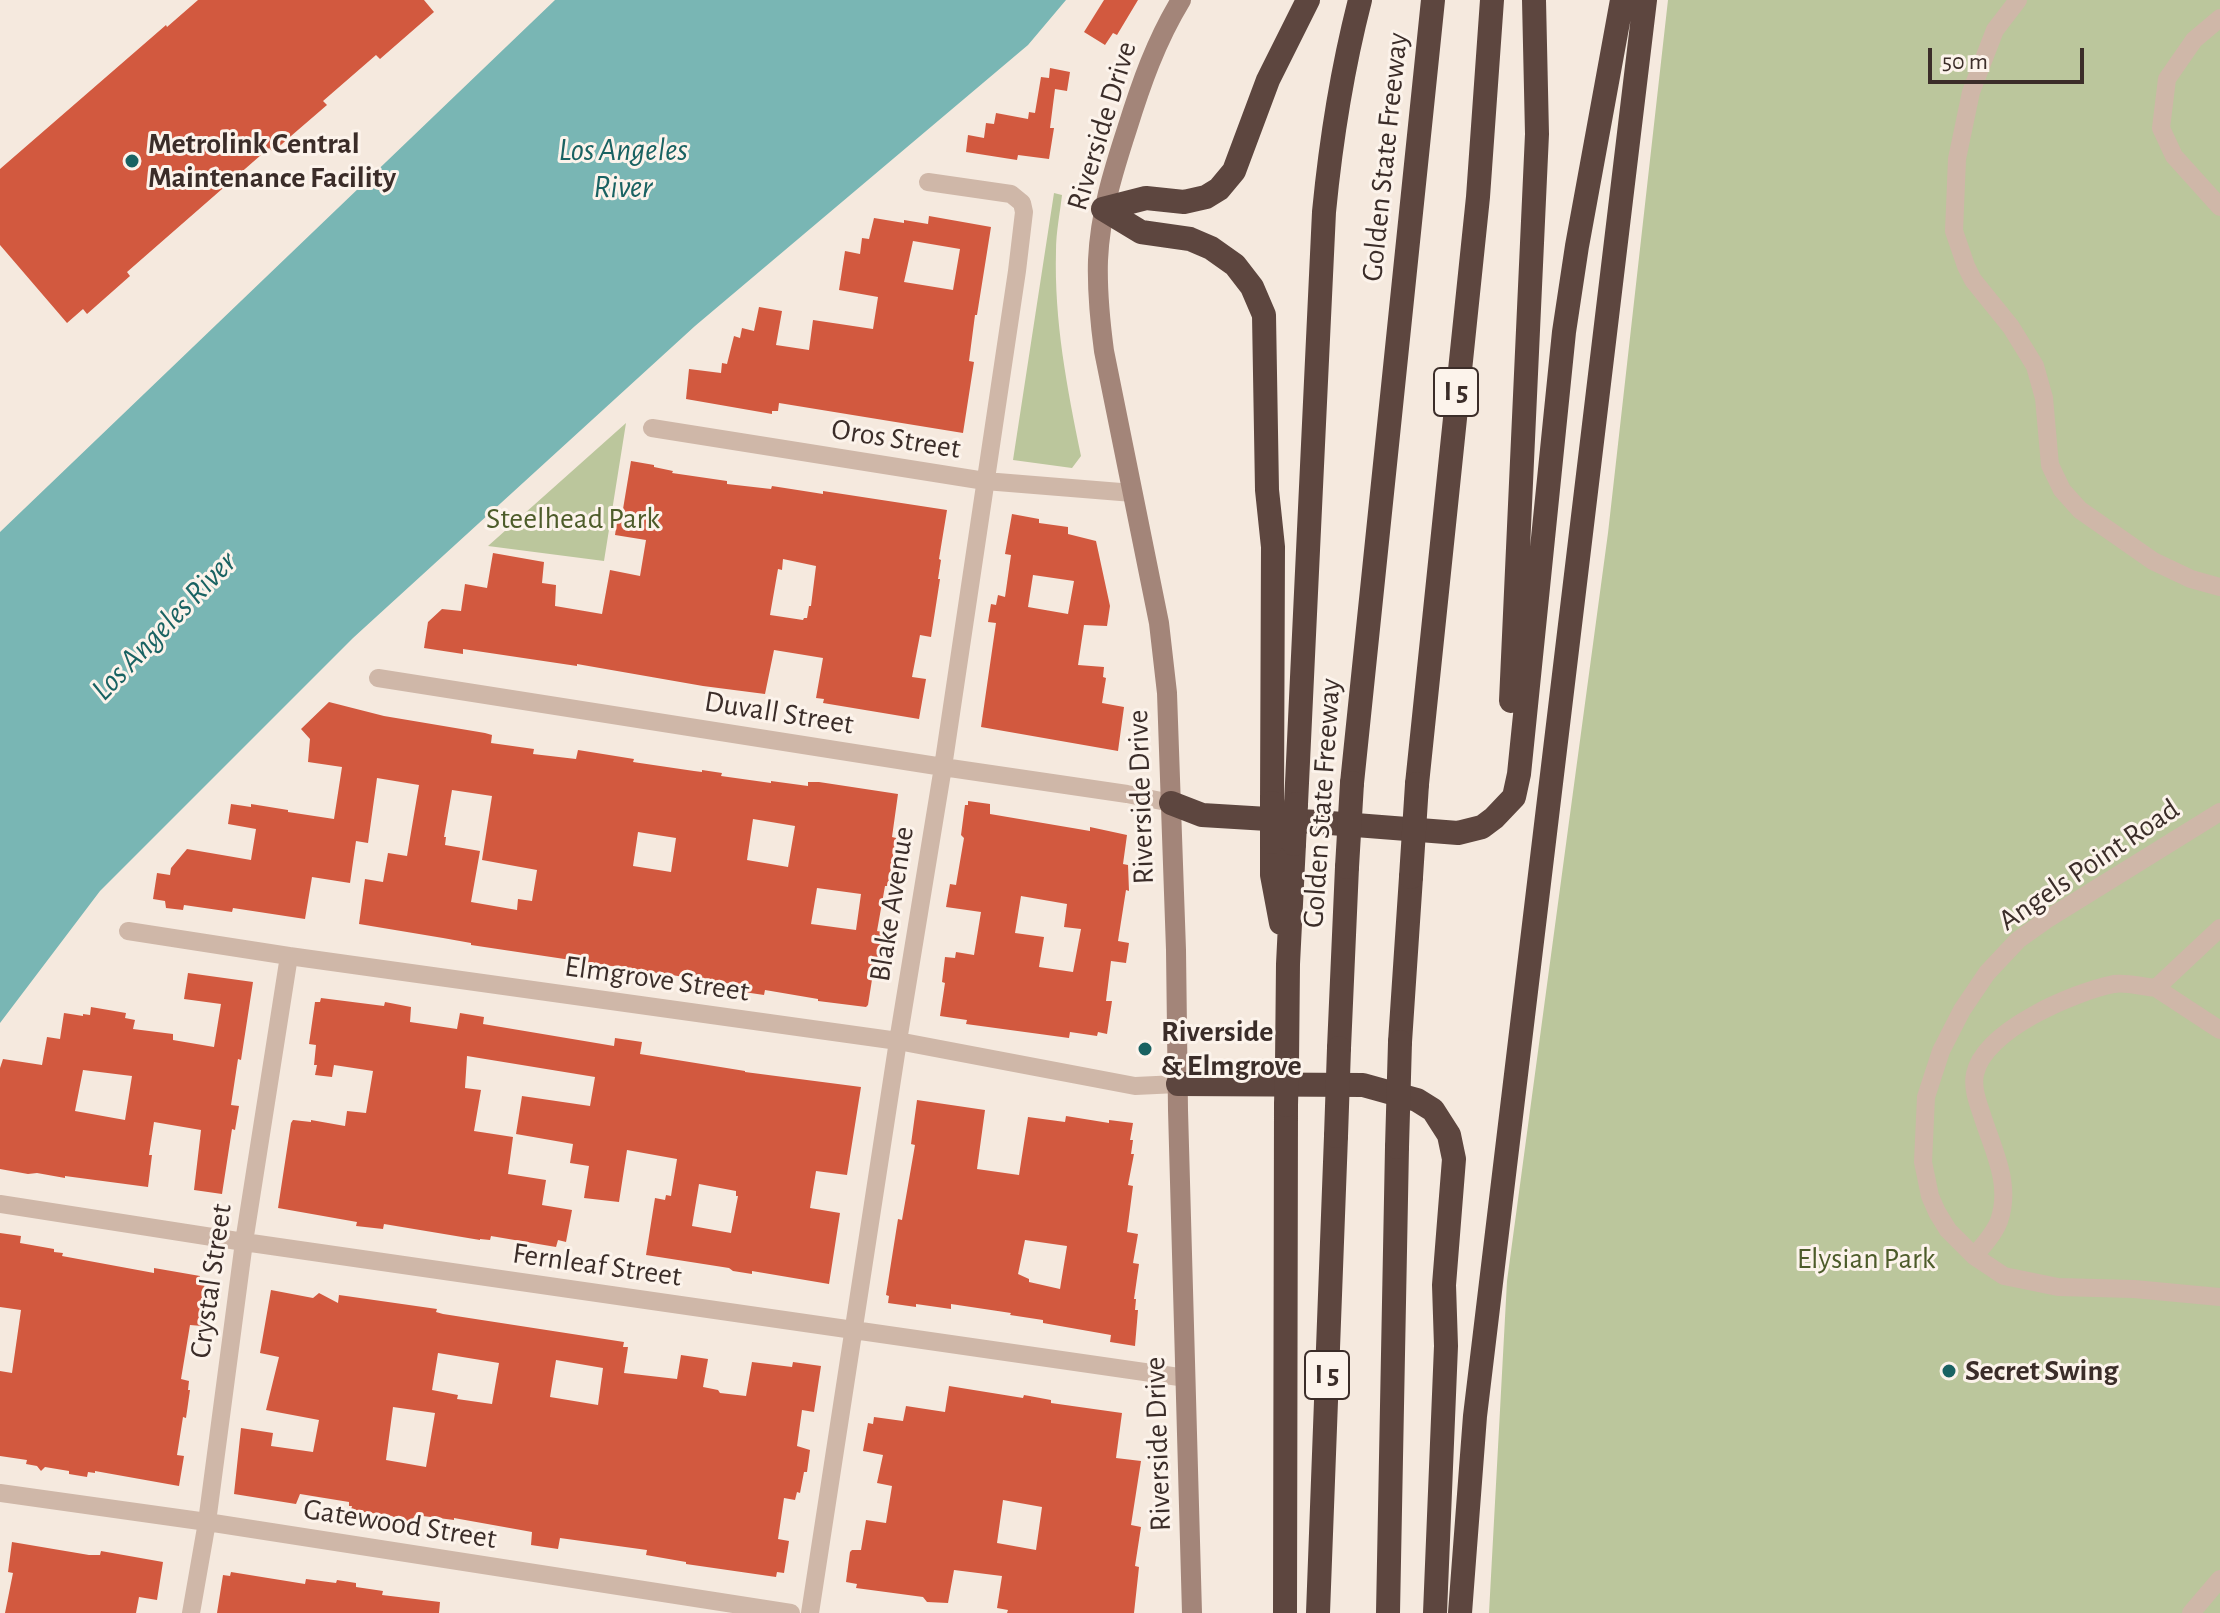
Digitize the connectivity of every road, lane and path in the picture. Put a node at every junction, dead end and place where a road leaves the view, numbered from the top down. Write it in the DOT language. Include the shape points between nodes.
graph roads {
  1 [pos="1181,0"];
  2 [pos="1308,0"];
  3 [pos="1360,0"];
  4 [pos="1433,0"];
  5 [pos="1492,0"];
  6 [pos="1534,0"];
  7 [pos="1622,0"];
  8 [pos="1645,0"];
  9 [pos="2018,0"];
  10 [pos="2220,18"];
  11 [pos="928,182"];
  12 [pos="2220,207"];
  13 [pos="1103,209"];
  14 [pos="652,428"];
  15 [pos="985,481"];
  16 [pos="1133,493"];
  17 [pos="2220,587"];
  18 [pos="378,678"];
  19 [pos="943,767"];
  20 [pos="1171,803"];
  21 [pos="1500,811"];
  22 [pos="2220,812"];
  23 [pos="1283,843"];
  24 [pos="2220,928"];
  25 [pos="128,931"];
  26 [pos="289,956"];
  27 [pos="2156,988"];
  28 [pos="2220,1030"];
  29 [pos="898,1041"];
  30 [pos="1178,1084"];
  31 [pos="0,1204"];
  32 [pos="244,1242"];
  33 [pos="1974,1256"];
  34 [pos="2220,1297"];
  35 [pos="853,1331"];
  36 [pos="1186,1378"];
  37 [pos="0,1493"];
  38 [pos="207,1522"];
  39 [pos="2220,1579"];
  40 [pos="191,1613"];
  41 [pos="791,1613"];
  42 [pos="810,1613"];
  43 [pos="1192,1613"];
  44 [pos="1285,1613"];
  45 [pos="1318,1613"];
  46 [pos="1388,1613"];
  47 [pos="1435,1613"];
  48 [pos="1460,1613"];
  49 [pos="2191,1613"];
  1 -- 13 [label="main road, Riverside Drive" via="1148,64"];
  2 -- 13 [label="highway" via="1268,80 1234,171 1219,189 1184,202 1146,198"];
  3 -- 23 [label="highway, bridge" via="1331,139 1324,212 1296,804"];
  4 -- 45 [label="highway, Golden State Freeway / I 5, bridge" via="1352,783"];
  5 -- 46 [label="highway, I 5, bridge" via="1478,197 1417,784 1400,1042"];
  6 -- 21 [label="highway" via="1537,134 1510,727"];
  7 -- 21 [label="highway" via="1564,332 1519,774 1514,797"];
  8 -- 48 [label="highway" via="1475,1416"];
  9 -- 17 [label="street" via="1995,30 1971,92 1957,159 1954,231 1966,266 2035,366 2044,398 2050,465 2062,490 2080,510 2153,561"];
  10 -- 12 [label="street" via="2194,40 2167,79 2161,128 2174,156"];
  11 -- 15 [label="street, Blake Avenue" via="1011,194 1024,212"];
  13 -- 16 [label="main road, Riverside Drive" via="1100,321"];
  13 -- 23 [label="highway, bridge" via="1141,232 1190,239 1211,248 1235,265 1264,315 1273,547 1272,803"];
  14 -- 15 [label="street, Oros Street"];
  15 -- 16 [label="street, Oros Street"];
  15 -- 19 [label="street, Blake Avenue"];
  16 -- 20 [label="main road, Riverside Drive" via="1159,623"];
  18 -- 19 [label="street, Duvall Street"];
  19 -- 20 [label="street, Duvall Street"];
  19 -- 29 [label="street, Blake Avenue"];
  20 -- 21 [label="highway" via="1202,815 1458,833 1482,827"];
  20 -- 30 [label="main road, Riverside Drive"];
  22 -- 33 [label="street, Angels Point Road" via="2018,940 1962,1010 1926,1097 1923,1162 1937,1212"];
  23 -- 44 [label="highway, bridge" via="1288,964"];
  24 -- 27 [label="street"];
  25 -- 26 [label="street, Elmgrove Street"];
  26 -- 29 [label="street, Elmgrove Street"];
  26 -- 32 [label="street, Crystal Street"];
  27 -- 28 [label="street"];
  27 -- 33 [label="street" via="2117,983 2078,994 2023,1020 1985,1055 1975,1073 1976,1094 2004,1194 1998,1223"];
  29 -- 30 [label="street, Elmgrove Street" via="1135,1086"];
  29 -- 35 [label="street, Blake Avenue"];
  30 -- 36 [label="main road, Riverside Drive"];
  30 -- 47 [label="highway" via="1363,1085 1417,1100 1433,1110 1449,1135 1454,1159 1444,1285"];
  31 -- 32 [label="street, Fernleaf Street"];
  32 -- 35 [label="street, Fernleaf Street"];
  32 -- 38 [label="street, Crystal Street"];
  33 -- 34 [label="street, Angels Point Road" via="2004,1276 2058,1287"];
  35 -- 36 [label="street, Fernleaf Street"];
  35 -- 42 [label="street, Blake Avenue"];
  36 -- 43 [label="main road, Riverside Drive"];
  37 -- 38 [label="street, Gatewood Street"];
  38 -- 40 [label="street, Crystal Street"];
  38 -- 41 [label="street, Gatewood Street"];
  39 -- 49 [label="street"];
}
